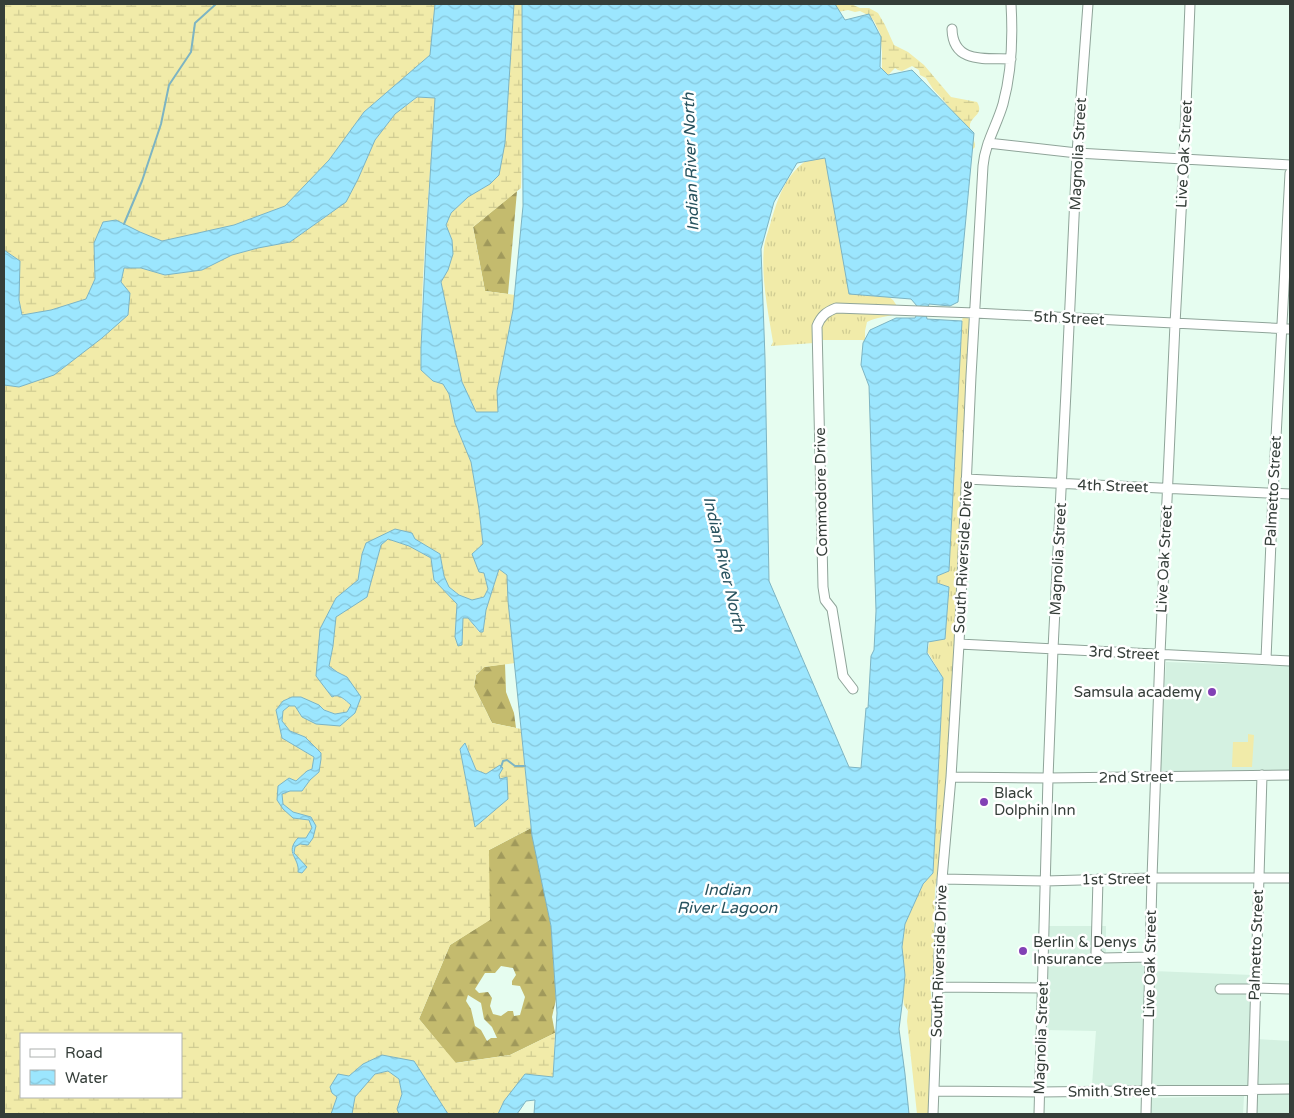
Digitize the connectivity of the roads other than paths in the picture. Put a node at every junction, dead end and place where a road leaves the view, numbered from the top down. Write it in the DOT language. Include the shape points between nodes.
graph roads {
  1 [pos="1011,4"];
  2 [pos="1088,4"];
  3 [pos="1190,4"];
  4 [pos="952,29"];
  5 [pos="1011,59"];
  6 [pos="988,143"];
  7 [pos="1077,152"];
  8 [pos="1184,158"];
  9 [pos="1290,165"];
  10 [pos="1290,173"];
  11 [pos="847,309"];
  12 [pos="975,313"];
  13 [pos="1070,318"];
  14 [pos="1175,324"];
  15 [pos="1286,329"];
  16 [pos="966,479"];
  17 [pos="1062,484"];
  18 [pos="1168,488"];
  19 [pos="1273,494"];
  20 [pos="1290,494"];
  21 [pos="959,644"];
  22 [pos="1053,649"];
  23 [pos="1160,654"];
  24 [pos="1266,659"];
  25 [pos="1290,661"];
  26 [pos="853,688"];
  27 [pos="1262,775"];
  28 [pos="1290,775"];
  29 [pos="951,777"];
  30 [pos="1156,777"];
  31 [pos="1048,778"];
  32 [pos="1152,878"];
  33 [pos="1258,878"];
  34 [pos="1290,878"];
  35 [pos="942,879"];
  36 [pos="1098,879"];
  37 [pos="1045,881"];
  38 [pos="1150,957"];
  39 [pos="938,987"];
  40 [pos="1043,988"];
  41 [pos="1220,989"];
  42 [pos="1255,989"];
  43 [pos="1290,989"];
  44 [pos="1252,1089"];
  45 [pos="1290,1089"];
  46 [pos="934,1091"];
  47 [pos="1146,1091"];
  48 [pos="1040,1092"];
  49 [pos="933,1114"];
  50 [pos="1039,1114"];
  51 [pos="1146,1114"];
  52 [pos="1252,1114"];
  1 -- 5 [label="street, South Riverside Drive"];
  2 -- 7 [label="street, Magnolia Street"];
  3 -- 8 [label="street, Live Oak Street"];
  4 -- 5 [label="street" via="952,39 965,55"];
  5 -- 6 [label="street, South Riverside Drive" via="1008,88"];
  6 -- 7 [label="street"];
  6 -- 12 [label="street, South Riverside Drive" via="983,166"];
  7 -- 8 [label="street"];
  7 -- 13 [label="street, Magnolia Street"];
  8 -- 9 [label="street"];
  8 -- 14 [label="street, Live Oak Street"];
  10 -- 15 [label="street, Palmetto Street"];
  11 -- 12 [label="street, 5th Street"];
  11 -- 26 [label="street, Commodore Drive" via="828,311 817,326 823,587 825,600 832,609 843,676"];
  12 -- 13 [label="street, 5th Street"];
  12 -- 16 [label="street, South Riverside Drive"];
  13 -- 14 [label="street, 5th Street"];
  13 -- 17 [label="street, Magnolia Street"];
  14 -- 15 [label="street, 5th Street"];
  14 -- 18 [label="street, Live Oak Street"];
  15 -- 19 [label="street, Palmetto Street"];
  16 -- 17 [label="street, 4th Street"];
  16 -- 21 [label="street, South Riverside Drive"];
  17 -- 18 [label="street, 4th Street"];
  17 -- 22 [label="street, Magnolia Street"];
  18 -- 19 [label="street, 4th Street"];
  18 -- 23 [label="street, Live Oak Street"];
  19 -- 20 [label="street, 4th Street"];
  19 -- 24 [label="street, Palmetto Street"];
  21 -- 22 [label="street, 3rd Street"];
  21 -- 29 [label="street, South Riverside Drive"];
  22 -- 23 [label="street, 3rd Street"];
  22 -- 31 [label="street, Magnolia Street"];
  23 -- 24 [label="street, 3rd Street"];
  23 -- 30 [label="street, Live Oak Street"];
  24 -- 25 [label="street, 3rd Street"];
  27 -- 28 [label="street, 2nd Street"];
  27 -- 30 [label="street, 2nd Street"];
  27 -- 33 [label="street, Palmetto Street"];
  29 -- 31 [label="street, 2nd Street"];
  29 -- 35 [label="street, South Riverside Drive"];
  30 -- 31 [label="street, 2nd Street"];
  30 -- 32 [label="street, Live Oak Street"];
  31 -- 37 [label="street, Magnolia Street"];
  32 -- 33 [label="street, 1st Street"];
  32 -- 36 [label="street, 1st Street"];
  32 -- 38 [label="street, Live Oak Street"];
  33 -- 34 [label="street, 1st Street"];
  33 -- 42 [label="street, Palmetto Street"];
  35 -- 37 [label="street, 1st Street"];
  35 -- 39 [label="street, South Riverside Drive"];
  36 -- 37 [label="street, 1st Street"];
  36 -- 38 [label="street" via="1096,953 1103,958"];
  37 -- 40 [label="street, Magnolia Street"];
  38 -- 47 [label="street, Live Oak Street"];
  39 -- 40 [label="street"];
  39 -- 46 [label="street, South Riverside Drive"];
  40 -- 48 [label="street, Magnolia Street"];
  41 -- 42 [label="street"];
  42 -- 43 [label="street"];
  42 -- 44 [label="street, Palmetto Street"];
  44 -- 45 [label="street, Smith Street"];
  44 -- 47 [label="street, Smith Street"];
  44 -- 52 [label="street, Palmetto Street"];
  46 -- 48 [label="street, Smith Street"];
  46 -- 49 [label="street, South Riverside Drive"];
  47 -- 48 [label="street, Smith Street"];
  47 -- 51 [label="street, Live Oak Street"];
  48 -- 50 [label="street, Magnolia Street"];
}
